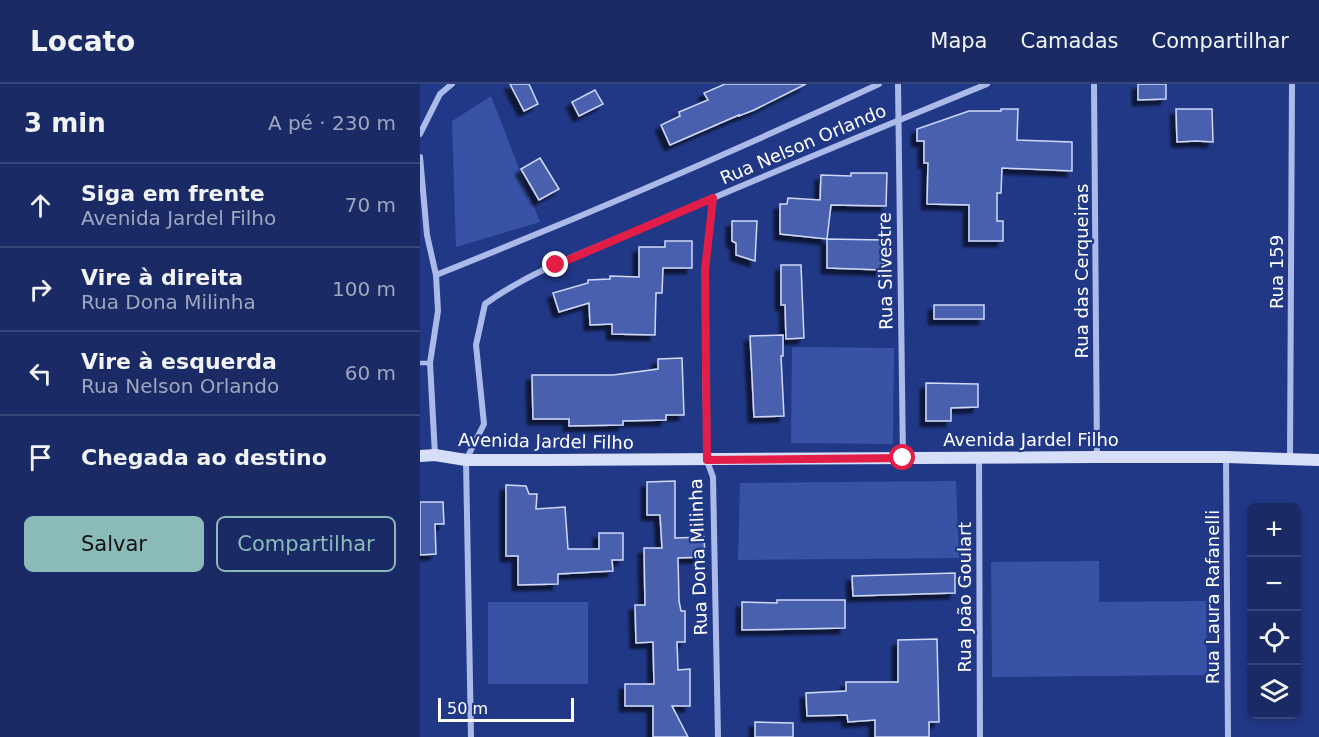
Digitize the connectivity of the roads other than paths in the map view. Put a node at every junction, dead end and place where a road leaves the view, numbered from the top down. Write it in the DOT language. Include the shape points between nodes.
graph roads {
  1 [pos="452,84"];
  2 [pos="879,84"];
  3 [pos="898,84"];
  4 [pos="987,84"];
  5 [pos="1094,84"];
  6 [pos="1292,84"];
  7 [pos="897,121"];
  8 [pos="420,134"];
  9 [pos="420,157"];
  10 [pos="713,198"];
  11 [pos="436,275"];
  12 [pos="420,363"];
  13 [pos="430,363"];
  14 [pos="435,455"];
  15 [pos="420,456"];
  16 [pos="1097,457"];
  17 [pos="1226,457"];
  18 [pos="903,458"];
  19 [pos="979,458"];
  20 [pos="466,460"];
  21 [pos="707,460"];
  22 [pos="1290,460"];
  23 [pos="1319,460"];
  24 [pos="471,737"];
  25 [pos="718,737"];
  26 [pos="980,737"];
  27 [pos="1228,737"];
  1 -- 8 [label="street" via="440,94"];
  2 -- 11 [label="street, Rua Nelson Orlando" via="758,141"];
  3 -- 7 [label="street, Rua Silvestre"];
  4 -- 7 [label="street, Rua Nelson Orlando"];
  5 -- 16 [label="street, Rua das Cerqueiras"];
  6 -- 22 [label="street, Rua 159"];
  7 -- 10 [label="street, Rua Nelson Orlando"];
  7 -- 18 [label="street, Rua Silvestre"];
  9 -- 11 [label="street" via="427,235"];
  10 -- 20 [label="street, Rua Nelson Orlando" via="510,286 485,304 476,345 484,424"];
  10 -- 21 [label="street, Rua Dona Milinha" via="705,270"];
  11 -- 13 [label="street" via="438,311"];
  12 -- 13 [label="lane"];
  13 -- 14 [label="street"];
  14 -- 15 [label="main road, Avenida Jardel Filho"];
  14 -- 20 [label="main road, Avenida Jardel Filho"];
  16 -- 17 [label="main road, Avenida Jardel Filho"];
  16 -- 19 [label="main road, Avenida Jardel Filho"];
  17 -- 22 [label="main road, Avenida Jardel Filho"];
  17 -- 27 [label="street, Rua Laura Rafanelli"];
  18 -- 19 [label="main road, Avenida Jardel Filho"];
  18 -- 21 [label="main road, Avenida Jardel Filho"];
  19 -- 26 [label="street, Rua João Goulart"];
  20 -- 21 [label="main road, Avenida Jardel Filho"];
  20 -- 24 [label="street"];
  21 -- 25 [label="street, Rua Dona Milinha" via="713,477"];
  22 -- 23 [label="main road, Avenida Jardel Filho"];
}
